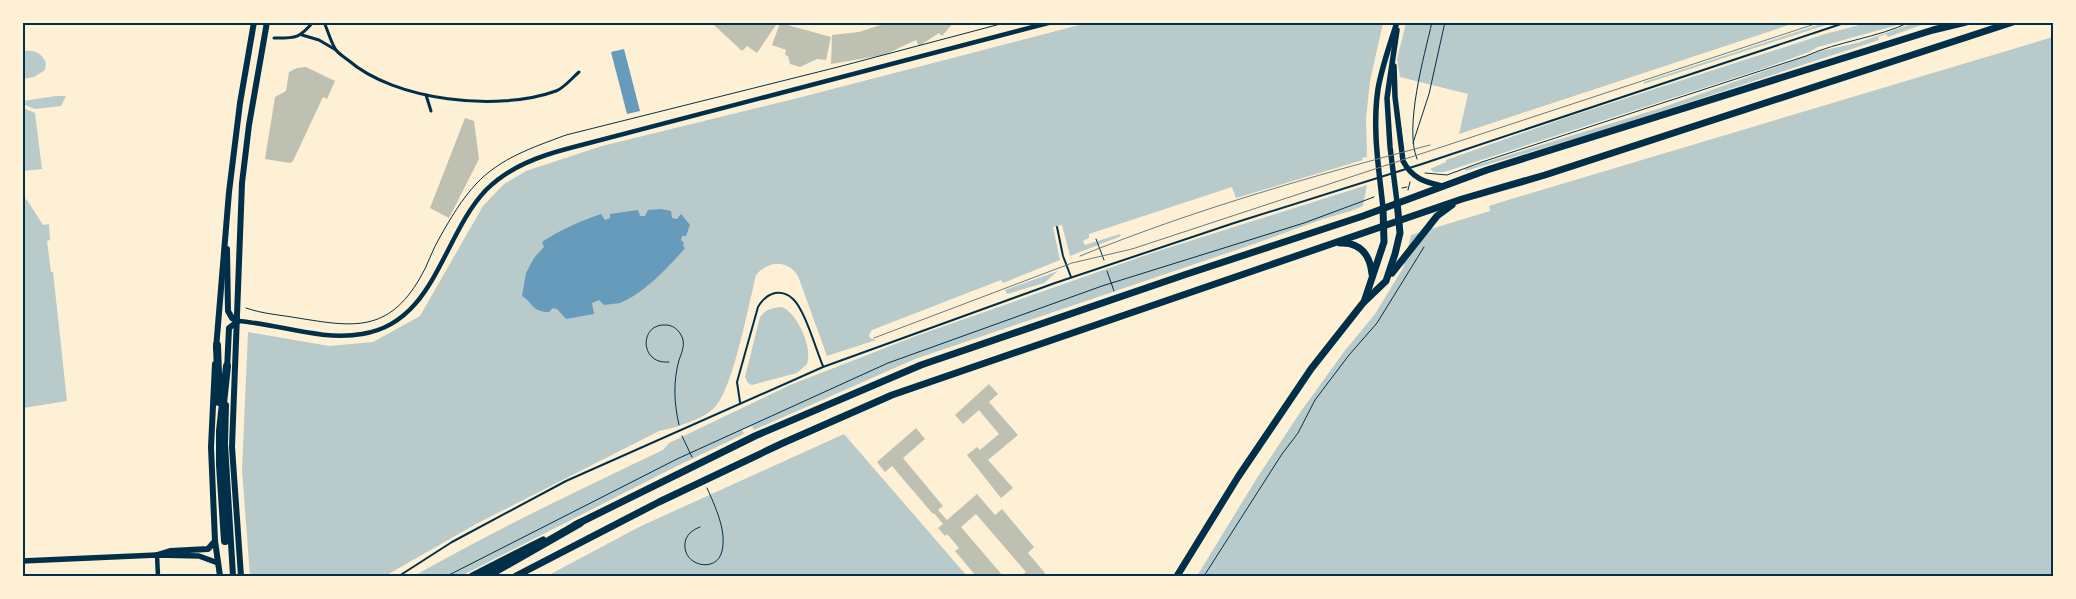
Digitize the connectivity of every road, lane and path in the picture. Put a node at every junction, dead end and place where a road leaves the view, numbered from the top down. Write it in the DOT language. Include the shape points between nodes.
graph roads {
  1 [pos="254,22"];
  2 [pos="267,22"];
  3 [pos="313,22"];
  4 [pos="324,22"];
  5 [pos="1008,22"];
  6 [pos="1052,22"];
  7 [pos="1398,22"];
  8 [pos="1432,22"];
  9 [pos="1445,22"];
  10 [pos="1846,22"];
  11 [pos="1910,22"];
  12 [pos="1947,22"];
  13 [pos="1966,22"];
  14 [pos="2013,22"];
  15 [pos="1934,30"];
  16 [pos="302,35"];
  17 [pos="274,38"];
  18 [pos="336,51"];
  19 [pos="1394,56"];
  20 [pos="579,72"];
  21 [pos="426,95"];
  22 [pos="431,111"];
  23 [pos="235,144"];
  24 [pos="246,147"];
  25 [pos="1407,169"];
  26 [pos="1422,172"];
  27 [pos="1393,173"];
  28 [pos="1380,177"];
  29 [pos="1410,182"];
  30 [pos="1442,186"];
  31 [pos="1407,187"];
  32 [pos="1400,189"];
  33 [pos="1408,192"];
  34 [pos="1462,199"];
  35 [pos="1397,202"];
  36 [pos="1383,208"];
  37 [pos="226,217"];
  38 [pos="1400,220"];
  39 [pos="1385,225"];
  40 [pos="1057,227"];
  41 [pos="1096,239"];
  42 [pos="1428,240"];
  43 [pos="1334,244"];
  44 [pos="1104,261"];
  45 [pos="1107,271"];
  46 [pos="1372,274"];
  47 [pos="1071,278"];
  48 [pos="1386,281"];
  49 [pos="1116,299"];
  50 [pos="1364,303"];
  51 [pos="245,308"];
  52 [pos="238,321"];
  53 [pos="217,345"];
  54 [pos="669,362"];
  55 [pos="227,366"];
  56 [pos="823,367"];
  57 [pos="740,402"];
  58 [pos="678,424"];
  59 [pos="220,431"];
  60 [pos="681,434"];
  61 [pos="693,460"];
  62 [pos="704,484"];
  63 [pos="580,522"];
  64 [pos="700,527"];
  65 [pos="216,541"];
  66 [pos="225,541"];
  67 [pos="157,555"];
  68 [pos="22,561"];
  69 [pos="218,563"];
  70 [pos="158,576"];
  71 [pos="220,576"];
  72 [pos="233,576"];
  73 [pos="241,576"];
  74 [pos="399,576"];
  75 [pos="472,576"];
  76 [pos="487,576"];
  77 [pos="516,576"];
  78 [pos="1177,576"];
  79 [pos="1204,576"];
  1 -- 23 [label="main road"];
  2 -- 24 [label="main road"];
  3 -- 16 [label="street"];
  4 -- 18 [label="street"];
  5 -- 51 [label="path" via="566,135 522,151 492,169 476,184 439,238 409,296 398,308 371,321 346,325"];
  6 -- 52 [label="street" via="525,162 498,180 476,202 415,305 392,324 376,331 345,336"];
  7 -- 19 [label="street"];
  7 -- 28 [label="street" via="1383,67 1377,99 1376,140"];
  8 -- 9 [label="path" via="1416,91 1412,147 1429,94"];
  10 -- 25 [label="lane"];
  11 -- 26 [label="path" via="1447,175"];
  12 -- 15 [label="main road"];
  13 -- 15 [label="main road"];
  14 -- 34 [label="main road"];
  15 -- 30 [label="main road"];
  16 -- 17 [label="street"];
  16 -- 18 [label="street" via="319,40"];
  18 -- 21 [label="street" via="361,72"];
  19 -- 25 [label="street" via="1401,152"];
  19 -- 27 [label="street" via="1387,98"];
  20 -- 21 [label="street" via="558,91 518,99 469,100"];
  21 -- 22 [label="street"];
  23 -- 24 [label="main road"];
  23 -- 37 [label="main road"];
  24 -- 52 [label="main road"];
  25 -- 27 [label="lane"];
  25 -- 30 [label="street" via="1424,182"];
  27 -- 28 [label="lane"];
  27 -- 35 [label="street"];
  28 -- 36 [label="street"];
  28 -- 47 [label="lane"];
  29 -- 31 [label="path"];
  30 -- 35 [label="main road"];
  31 -- 32 [label="path"];
  31 -- 33 [label="path"];
  34 -- 38 [label="main road"];
  34 -- 48 [label="main road" via="1437,216"];
  35 -- 36 [label="main road"];
  35 -- 38 [label="main road"];
  36 -- 39 [label="main road"];
  36 -- 63 [label="main road" via="896,375 746,440"];
  37 -- 52 [label="main road" via="228,310"];
  37 -- 53 [label="main road"];
  38 -- 39 [label="main road"];
  38 -- 48 [label="main road" via="1400,233"];
  39 -- 43 [label="main road"];
  39 -- 46 [label="main road" via="1384,242"];
  40 -- 47 [label="lane"];
  41 -- 44 [label="path"];
  42 -- 79 [label="path" via="1377,323 1315,400 1298,433"];
  43 -- 46 [label="main road" via="1353,244 1363,250 1370,261"];
  43 -- 77 [label="main road" via="1168,298 892,395 782,443"];
  45 -- 49 [label="path"];
  46 -- 50 [label="main road"];
  47 -- 56 [label="lane"];
  48 -- 50 [label="main road"];
  50 -- 78 [label="main road" via="1311,369 1270,428"];
  52 -- 55 [label="main road" via="229,328"];
  52 -- 73 [label="main road" via="232,447"];
  53 -- 59 [label="highway"];
  53 -- 65 [label="main road" via="210,447"];
  54 -- 58 [label="path" via="654,359 646,349 648,334 661,325 676,328 684,341 675,386"];
  55 -- 59 [label="highway"];
  55 -- 72 [label="main road" via="225,444"];
  56 -- 57 [label="lane"];
  56 -- 57 [label="lane" via="799,305 789,295 771,294 758,307 737,382"];
  57 -- 74 [label="lane" via="566,481 452,542"];
  59 -- 66 [label="highway"];
  60 -- 61 [label="path"];
  62 -- 64 [label="path" via="718,515 723,542 720,556 708,565 693,562 685,548 687,536"];
  63 -- 75 [label="main road"];
  63 -- 76 [label="highway"];
  65 -- 67 [label="main road" via="208,549"];
  65 -- 69 [label="main road"];
  67 -- 68 [label="street"];
  67 -- 69 [label="street" via="199,556"];
  67 -- 70 [label="street"];
  69 -- 71 [label="main road"];
}
